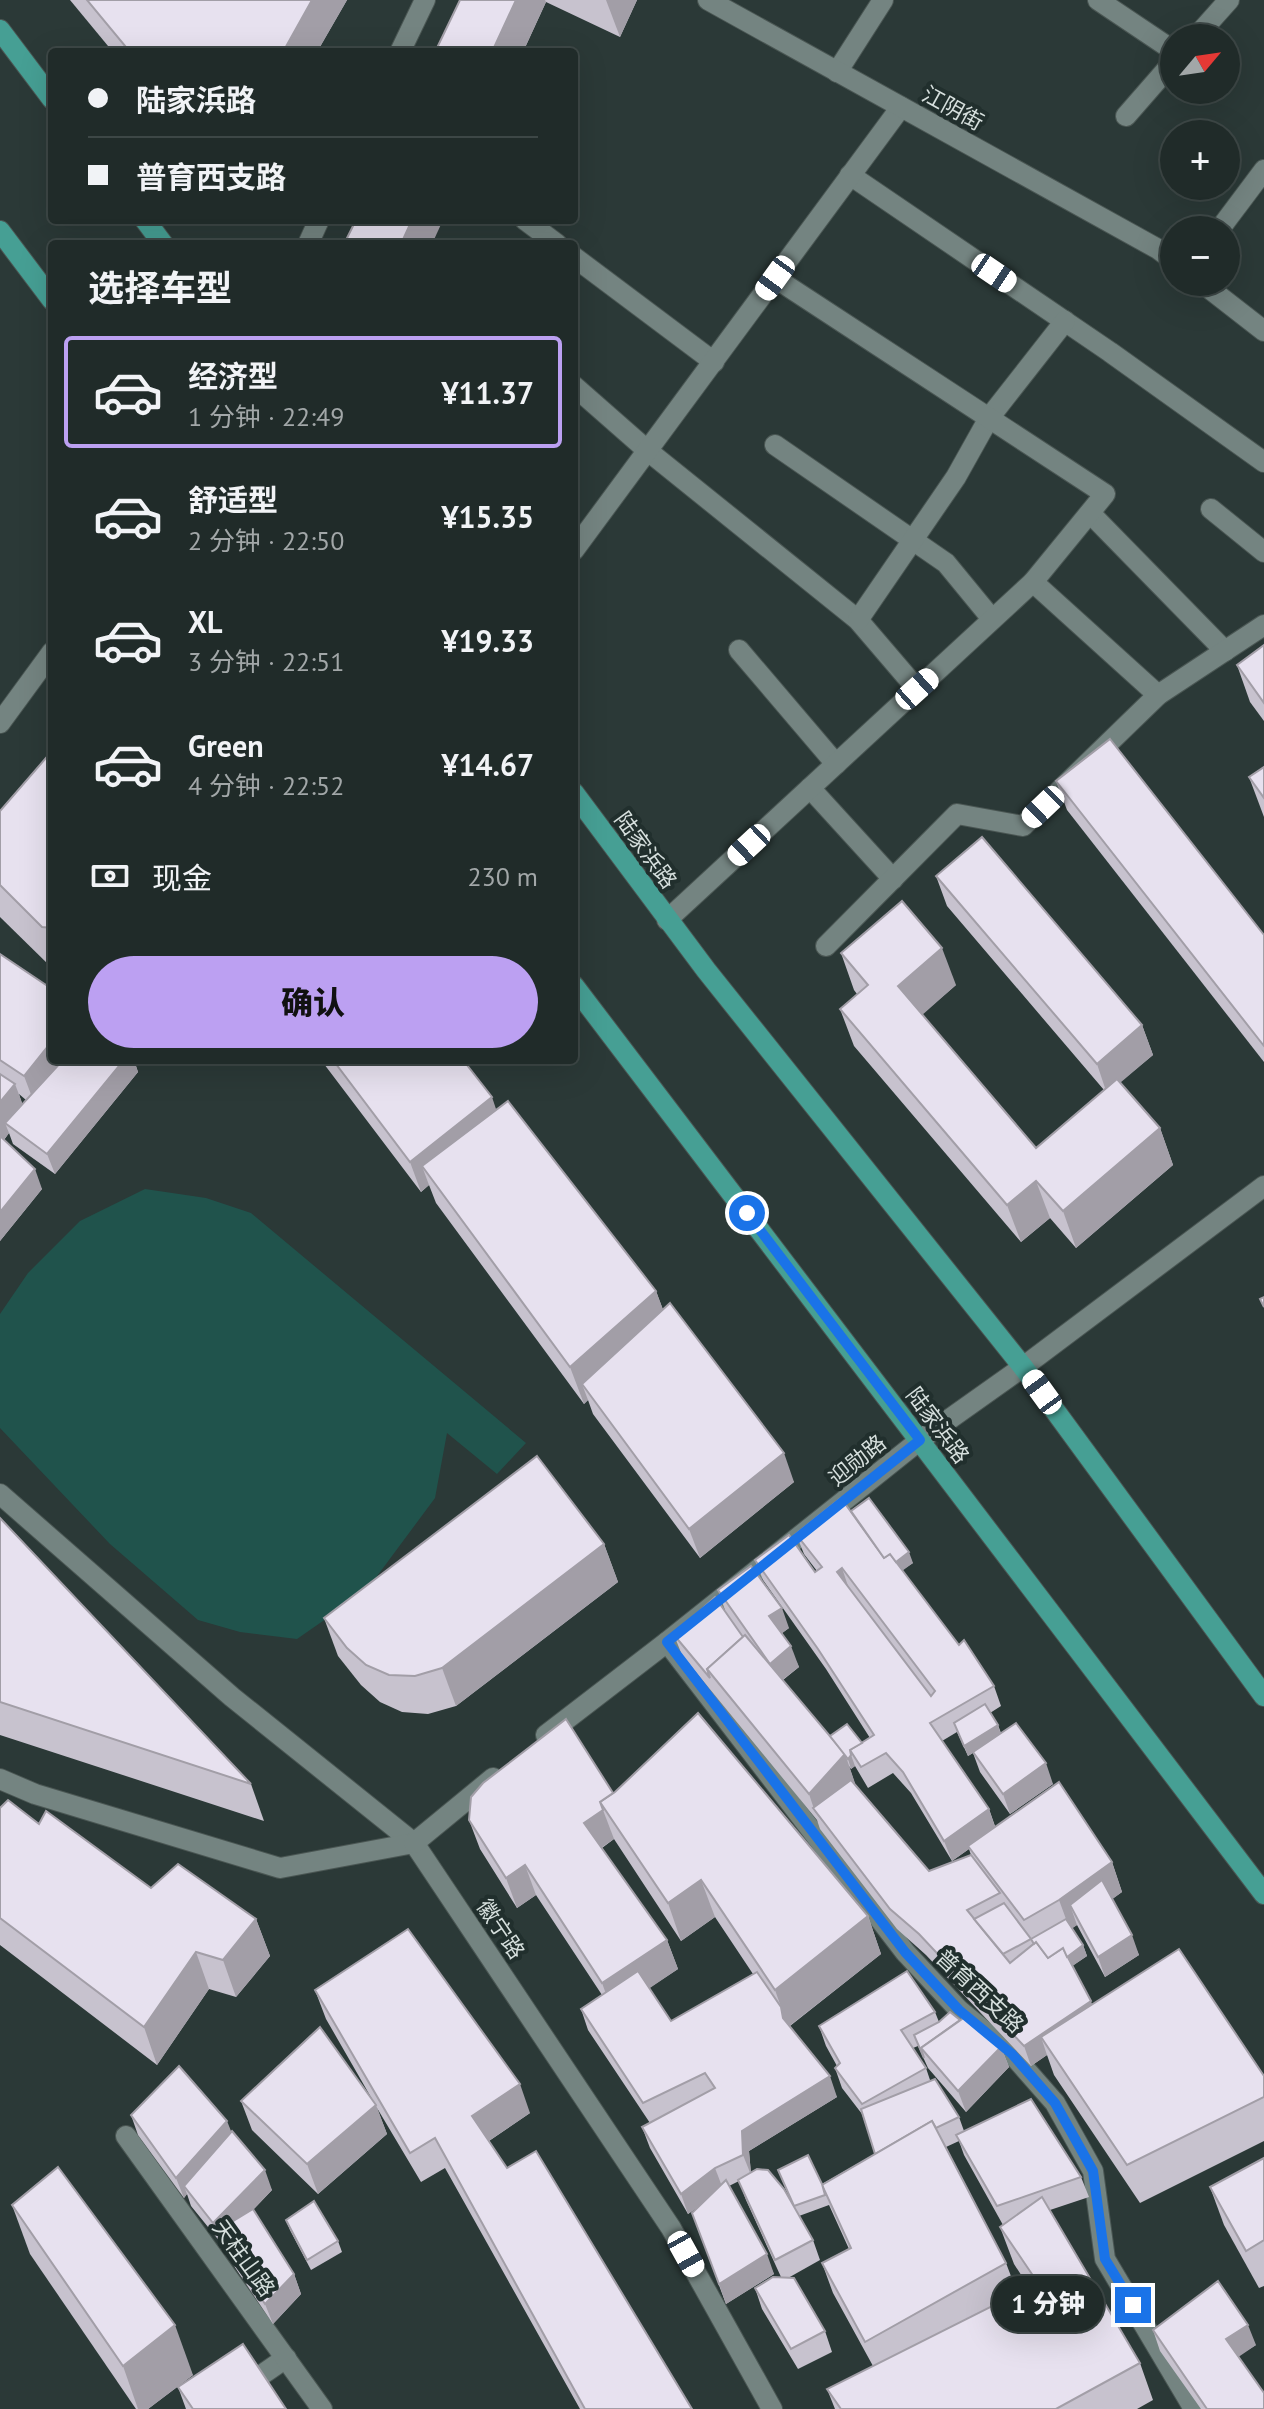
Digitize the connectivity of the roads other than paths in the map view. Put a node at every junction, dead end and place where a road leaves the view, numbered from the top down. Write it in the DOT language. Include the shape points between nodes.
graph roads {
  1 [pos="425,0"];
  2 [pos="708,0"];
  3 [pos="883,0"];
  4 [pos="1098,0"];
  5 [pos="1229,0"];
  6 [pos="1208,24"];
  7 [pos="0,30"];
  8 [pos="1160,42"];
  9 [pos="402,48"];
  10 [pos="837,72"];
  11 [pos="1160,77"];
  12 [pos="48,94"];
  13 [pos="901,107"];
  14 [pos="1126,116"];
  15 [pos="1264,170"];
  16 [pos="850,175"];
  17 [pos="1230,216"];
  18 [pos="530,224"];
  19 [pos="0,231"];
  20 [pos="552,240"];
  21 [pos="1160,250"];
  22 [pos="578,260"];
  23 [pos="775,278"];
  24 [pos="48,295"];
  25 [pos="1219,296"];
  26 [pos="1065,321"];
  27 [pos="1264,331"];
  28 [pos="714,362"];
  29 [pos="578,390"];
  30 [pos="989,418"];
  31 [pos="775,445"];
  32 [pos="648,451"];
  33 [pos="1264,462"];
  34 [pos="1211,509"];
  35 [pos="1090,513"];
  36 [pos="911,539"];
  37 [pos="578,545"];
  38 [pos="1264,552"];
  39 [pos="1033,582"];
  40 [pos="992,619"];
  41 [pos="858,620"];
  42 [pos="1264,625"];
  43 [pos="739,650"];
  44 [pos="1225,651"];
  45 [pos="48,657"];
  46 [pos="917,689"];
  47 [pos="1158,695"];
  48 [pos="0,723"];
  49 [pos="836,764"];
  50 [pos="810,788"];
  51 [pos="578,798"];
  52 [pos="893,879"];
  53 [pos="667,920"];
  54 [pos="826,946"];
  55 [pos="578,991"];
  56 [pos="1264,1186"];
  57 [pos="1023,1367"];
  58 [pos="920,1440"];
  59 [pos="0,1494"];
  60 [pos="667,1642"];
  61 [pos="1264,1696"];
  62 [pos="531,1747"];
  63 [pos="508,1766"];
  64 [pos="0,1779"];
  65 [pos="414,1843"];
  66 [pos="1264,1894"];
  67 [pos="126,2136"];
  68 [pos="286,2358"];
  69 [pos="212,2409"];
  70 [pos="322,2409"];
  71 [pos="772,2409"];
  72 [pos="1194,2409"];
  1 -- 9 [label="street"];
  2 -- 10 [label="street, 江阴街"];
  3 -- 10 [label="street"];
  4 -- 8 [label="street"];
  5 -- 6 [label="street"];
  7 -- 12 [label="main road"];
  10 -- 13 [label="street, 江阴街"];
  11 -- 14 [label="street"];
  13 -- 16 [label="street"];
  13 -- 21 [label="street, 江阴街"];
  15 -- 17 [label="street"];
  16 -- 23 [label="street"];
  16 -- 26 [label="street"];
  18 -- 20 [label="street"];
  19 -- 24 [label="main road"];
  22 -- 28 [label="street"];
  23 -- 28 [label="street"];
  23 -- 30 [label="street"];
  25 -- 27 [label="street"];
  26 -- 30 [label="street"];
  26 -- 33 [label="street"];
  28 -- 32 [label="street"];
  29 -- 32 [label="street"];
  30 -- 35 [label="street" via="1105,494"];
  30 -- 36 [label="street" via="956,477"];
  31 -- 36 [label="street"];
  32 -- 37 [label="street"];
  32 -- 41 [label="street"];
  34 -- 38 [label="street"];
  35 -- 39 [label="street"];
  35 -- 44 [label="street"];
  36 -- 40 [label="street" via="946,563"];
  36 -- 41 [label="street"];
  39 -- 40 [label="street"];
  39 -- 47 [label="street"];
  40 -- 46 [label="street"];
  41 -- 46 [label="street"];
  42 -- 44 [label="street"];
  43 -- 49 [label="street"];
  44 -- 47 [label="street"];
  45 -- 48 [label="street"];
  46 -- 49 [label="street"];
  47 -- 52 [label="street" via="1023,826 957,814"];
  49 -- 50 [label="street"];
  50 -- 52 [label="street"];
  50 -- 53 [label="street"];
  51 -- 53 [label="main road, 陆家浜路"];
  52 -- 54 [label="street"];
  53 -- 57 [label="main road, 陆家浜路"];
  55 -- 58 [label="main road, 陆家浜路"];
  56 -- 57 [label="street, 迎勋路"];
  57 -- 58 [label="street, 迎勋路"];
  57 -- 61 [label="main road, 陆家浜路"];
  58 -- 60 [label="street, 迎勋路"];
  58 -- 66 [label="main road, 陆家浜路"];
  59 -- 65 [label="street, 徽宁路" via="232,1697"];
  60 -- 62 [label="street, 迎勋路"];
  60 -- 72 [label="street, 普育西支路" via="905,1952 959,2010 1012,2054 1055,2103 1093,2171 1105,2259"];
  63 -- 65 [label="street"];
  64 -- 65 [label="street" via="280,1868"];
  65 -- 71 [label="street, 徽宁路" via="671,2228"];
  67 -- 68 [label="street, 天柱山路"];
  68 -- 69 [label="street"];
  68 -- 70 [label="street, 天柱山路"];
}
